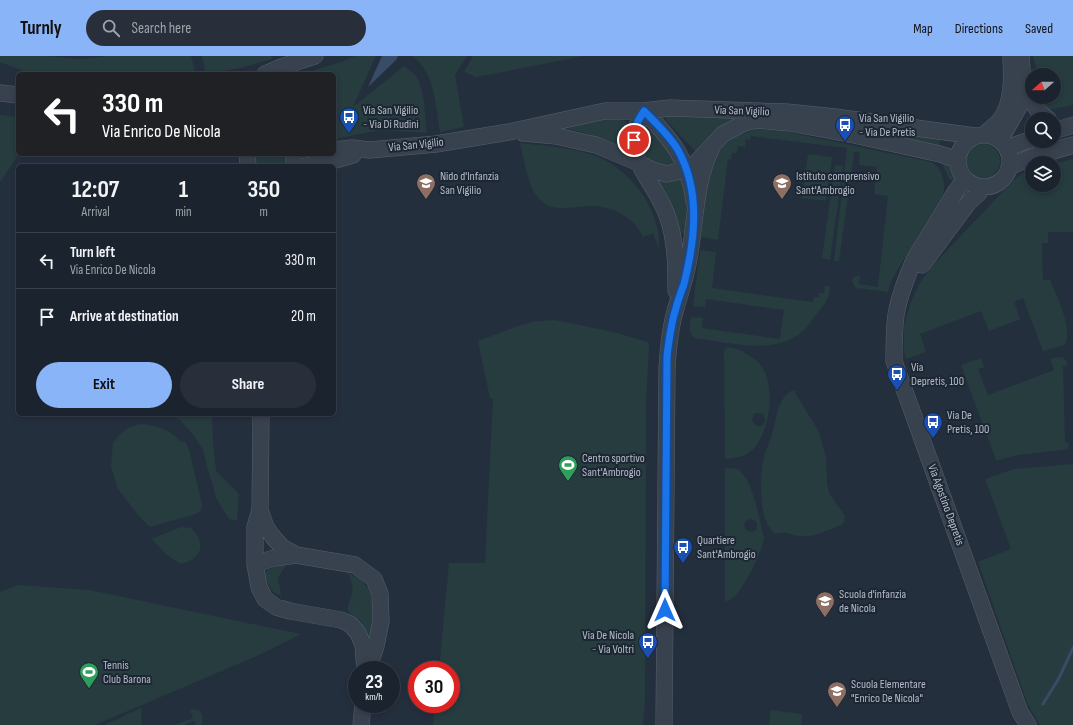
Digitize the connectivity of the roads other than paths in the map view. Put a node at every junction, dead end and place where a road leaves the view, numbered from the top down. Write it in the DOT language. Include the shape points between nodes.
graph roads {
  1 [pos="315,56"];
  2 [pos="1011,56"];
  3 [pos="1021,56"];
  4 [pos="270,72"];
  5 [pos="1023,84"];
  6 [pos="0,93"];
  7 [pos="16,95"];
  8 [pos="644,111"];
  9 [pos="1039,112"];
  10 [pos="1073,119"];
  11 [pos="1061,120"];
  12 [pos="1073,125"];
  13 [pos="1061,129"];
  14 [pos="509,132"];
  15 [pos="979,135"];
  16 [pos="1025,140"];
  17 [pos="1003,144"];
  18 [pos="713,145"];
  19 [pos="1073,146"];
  20 [pos="336,150"];
  21 [pos="370,150"];
  22 [pos="958,160"];
  23 [pos="639,163"];
  24 [pos="317,164"];
  25 [pos="1009,167"];
  26 [pos="686,169"];
  27 [pos="966,179"];
  28 [pos="982,187"];
  29 [pos="695,215"];
  30 [pos="907,280"];
  31 [pos="675,309"];
  32 [pos="261,416"];
  33 [pos="260,510"];
  34 [pos="296,555"];
  35 [pos="255,564"];
  36 [pos="366,661"];
  37 [pos="370,661"];
  38 [pos="362,713"];
  39 [pos="663,724"];
  40 [pos="361,725"];
  41 [pos="1028,725"];
  1 -- 4 [label="street"];
  2 -- 15 [label="street" via="1010,98 1001,119"];
  3 -- 5 [label="street"];
  5 -- 9 [label="street"];
  5 -- 17 [label="street" via="1020,105"];
  6 -- 7 [label="street"];
  8 -- 14 [label="street, Via San Vigilio" via="605,111"];
  8 -- 15 [label="street, Via San Vigilio" via="670,108 787,112"];
  8 -- 23 [label="street" via="638,121 634,140 634,152"];
  8 -- 26 [label="street" via="666,133 678,150"];
  10 -- 11 [label="street"];
  12 -- 13 [label="street"];
  14 -- 21 [label="street, Via San Vigilio" via="436,144"];
  14 -- 23 [label="street, Via San Vigilio" via="556,136 596,145"];
  15 -- 17 [label="street" via="992,136"];
  15 -- 22 [label="street" via="963,145"];
  16 -- 17 [label="street"];
  17 -- 25 [label="street" via="1009,157"];
  18 -- 22 [label="street, Via San Vigilio" via="723,134 744,123 757,120 790,123 854,135"];
  18 -- 26 [label="street, Via San Vigilio"];
  18 -- 29 [label="street" via="705,162"];
  19 -- 25 [label="street"];
  20 -- 21 [label="street, Via San Vigilio"];
  21 -- 24 [label="street, Via San Vigilio"];
  22 -- 27 [label="street" via="961,173"];
  23 -- 26 [label="street, Via San Vigilio" via="667,174"];
  23 -- 31 [label="street" via="659,196 671,226 675,256"];
  25 -- 28 [label="street" via="997,183"];
  26 -- 29 [label="street" via="692,187"];
  27 -- 28 [label="street"];
  27 -- 30 [label="street, Via Agostino Depretis" via="915,258"];
  28 -- 30 [label="street, Via Agostino Depretis" via="923,264"];
  29 -- 31 [label="street" via="686,274"];
  30 -- 41 [label="street, Via Agostino Depretis" via="896,314 894,361 1020,712"];
  31 -- 39 [label="street" via="668,341 667,369"];
  32 -- 33 [label="street"];
  33 -- 34 [label="street" via="273,537 282,547"];
  33 -- 35 [label="street" via="255,527"];
  34 -- 35 [label="street"];
  34 -- 37 [label="street" via="355,564 374,579 380,594 380,621"];
  35 -- 36 [label="street" via="265,599 276,607 342,620 350,624 358,633"];
  38 -- 40 [label="street"];
}
